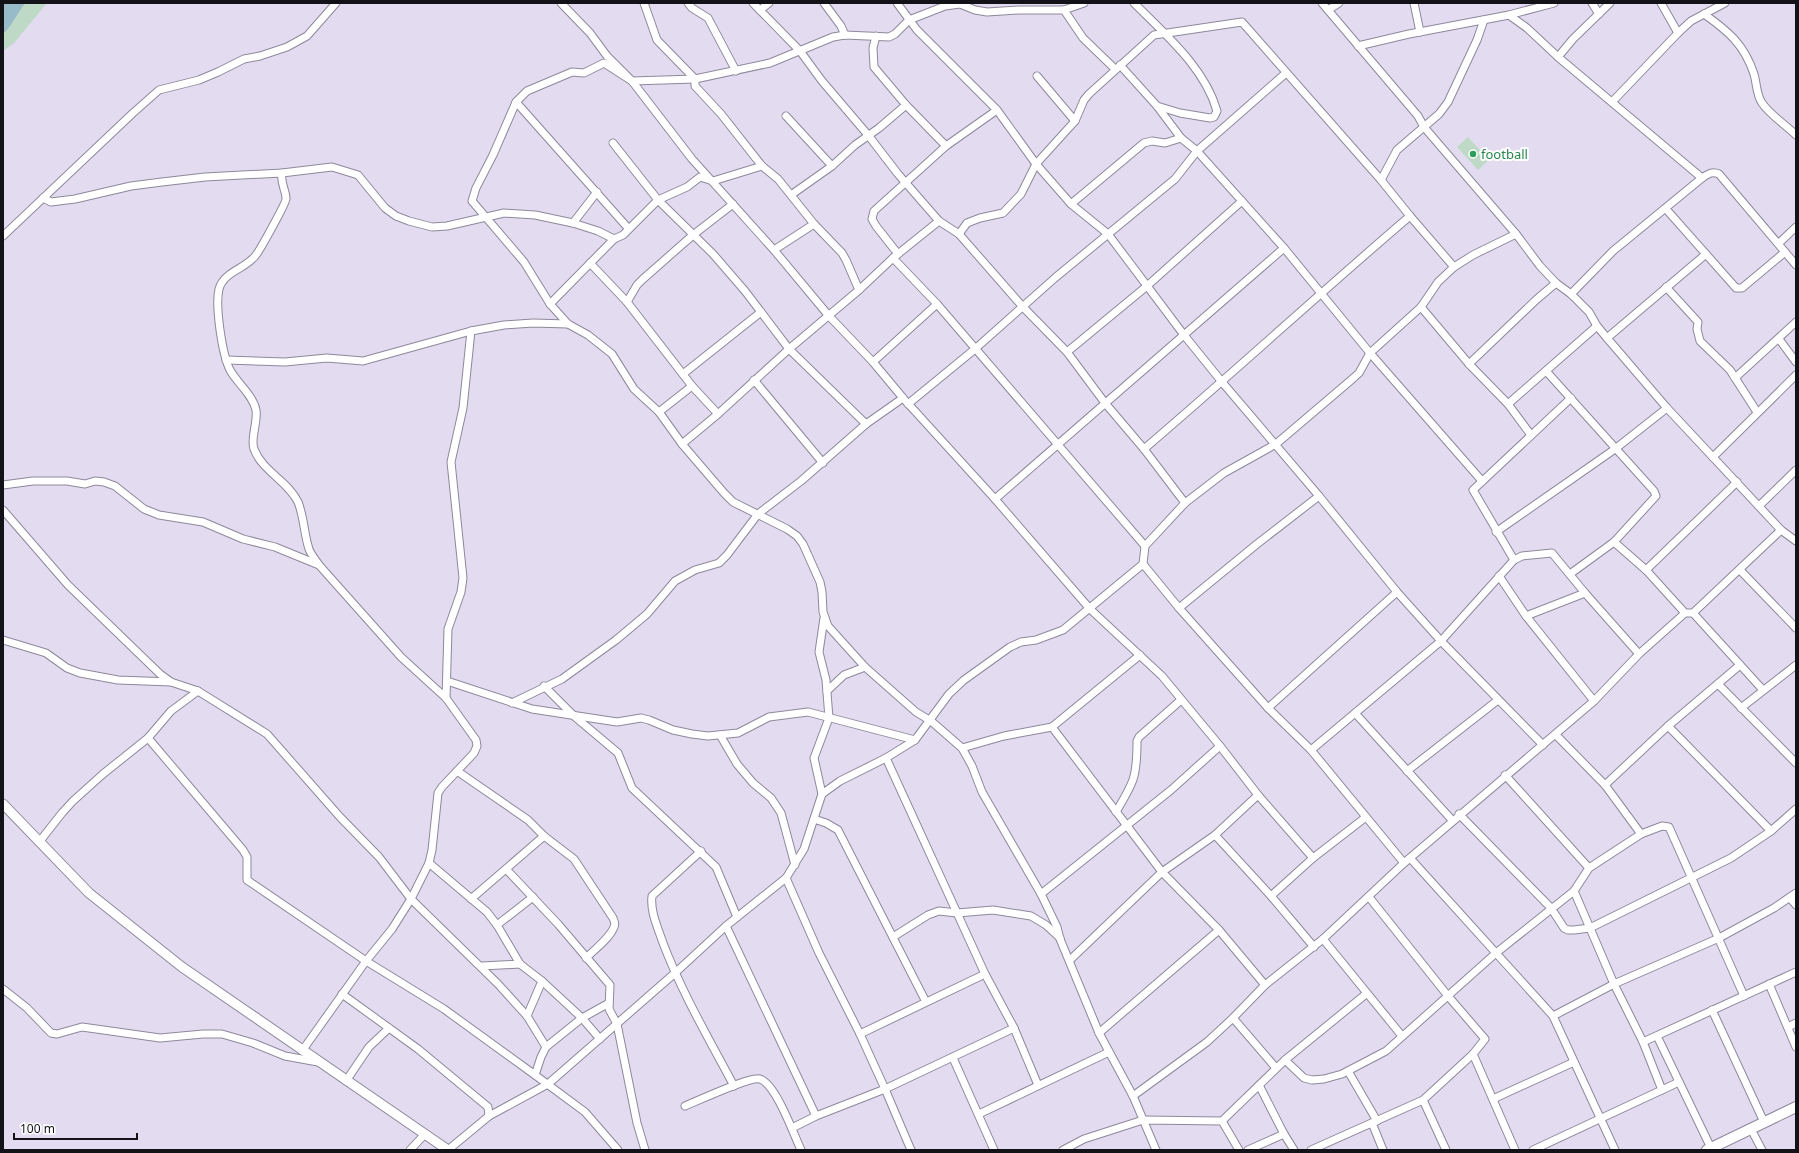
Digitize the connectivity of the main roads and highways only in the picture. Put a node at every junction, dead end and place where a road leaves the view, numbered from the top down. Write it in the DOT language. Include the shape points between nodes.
graph roads {
  1 [pos="1796,1107"];
  2 [pos="1709,1149"];
  1 -- 2 [label="main road"];
}
